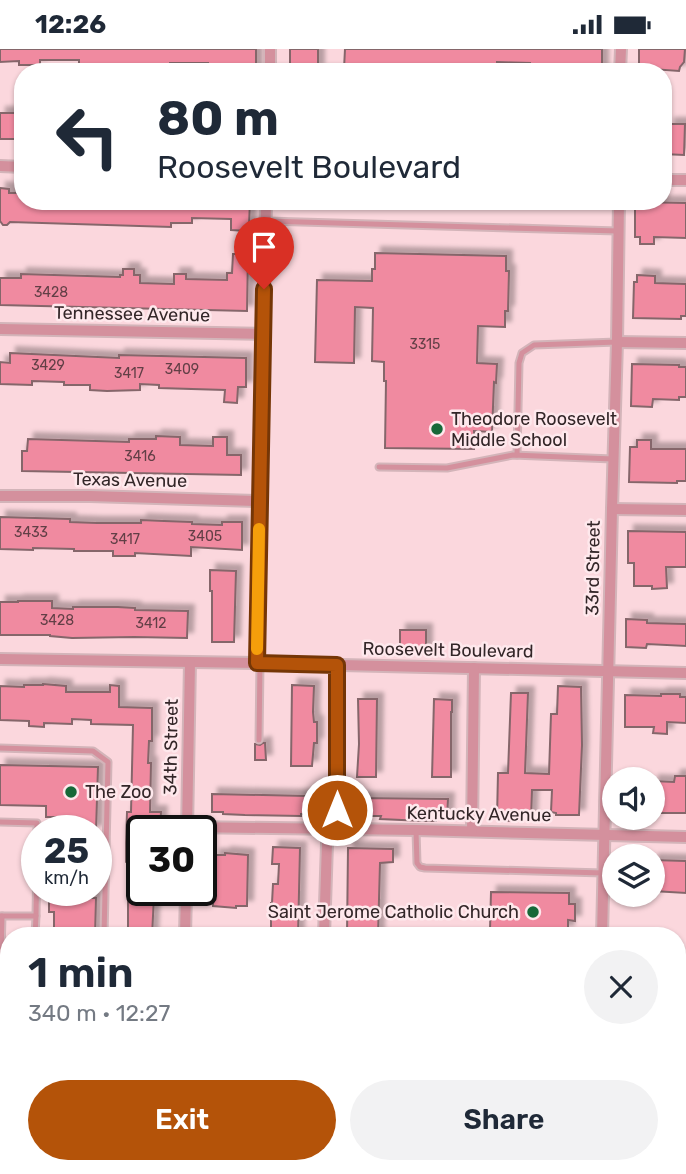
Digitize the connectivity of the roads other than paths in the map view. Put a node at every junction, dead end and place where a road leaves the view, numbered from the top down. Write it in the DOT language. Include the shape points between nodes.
graph roads {
  1 [pos="266,210"];
  2 [pos="618,210"];
  3 [pos="266,221"];
  4 [pos="618,231"];
  5 [pos="0,329"];
  6 [pos="263,334"];
  7 [pos="617,342"];
  8 [pos="686,344"];
  9 [pos="517,455"];
  10 [pos="613,459"];
  11 [pos="379,467"];
  12 [pos="0,496"];
  13 [pos="259,501"];
  14 [pos="612,509"];
  15 [pos="686,510"];
  16 [pos="0,659"];
  17 [pos="190,662"];
  18 [pos="259,663"];
  19 [pos="337,665"];
  20 [pos="474,668"];
  21 [pos="608,672"];
  22 [pos="686,673"];
  23 [pos="259,740"];
  24 [pos="0,748"];
  25 [pos="188,815"];
  26 [pos="0,821"];
  27 [pos="21,822"];
  28 [pos="330,828"];
  29 [pos="217,829"];
  30 [pos="416,830"];
  31 [pos="472,831"];
  32 [pos="604,835"];
  33 [pos="686,837"];
  34 [pos="604,844"];
  35 [pos="602,873"];
  36 [pos="36,906"];
  37 [pos="186,906"];
  38 [pos="602,907"];
  39 [pos="1,916"];
  40 [pos="36,916"];
  41 [pos="35,927"];
  42 [pos="104,927"];
  43 [pos="185,927"];
  44 [pos="324,927"];
  45 [pos="602,927"];
  1 -- 3 [label="street"];
  2 -- 4 [label="street, 33rd Street"];
  3 -- 4 [label="lane"];
  3 -- 6 [label="street"];
  4 -- 7 [label="street, 33rd Street"];
  5 -- 6 [label="street, Tennessee Avenue"];
  6 -- 13 [label="street"];
  7 -- 8 [label="street"];
  7 -- 9 [label="lane" via="534,345 522,353"];
  7 -- 10 [label="street, 33rd Street"];
  9 -- 10 [label="lane"];
  9 -- 11 [label="lane" via="447,468"];
  10 -- 14 [label="street, 33rd Street"];
  12 -- 13 [label="street, Texas Avenue"];
  13 -- 18 [label="street"];
  14 -- 15 [label="street"];
  14 -- 21 [label="street, 33rd Street"];
  16 -- 17 [label="street, Roosevelt Boulevard"];
  17 -- 18 [label="street, Roosevelt Boulevard"];
  17 -- 25 [label="street, 34th Street"];
  18 -- 19 [label="street, Roosevelt Boulevard"];
  18 -- 23 [label="lane"];
  19 -- 20 [label="street, Roosevelt Boulevard"];
  19 -- 28 [label="street" via="337,810"];
  20 -- 21 [label="street, Roosevelt Boulevard"];
  20 -- 31 [label="street"];
  21 -- 22 [label="street, Roosevelt Boulevard"];
  21 -- 32 [label="street, 33rd Street"];
  24 -- 42 [label="lane" via="93,751 108,762"];
  26 -- 27 [label="lane"];
  28 -- 29 [label="street, Kentucky Avenue"];
  28 -- 30 [label="street, Kentucky Avenue"];
  28 -- 44 [label="street"];
  30 -- 31 [label="street, Kentucky Avenue"];
  30 -- 35 [label="lane" via="416,863 420,867"];
  31 -- 32 [label="street, Kentucky Avenue"];
  32 -- 33 [label="street, Kentucky Avenue"];
  32 -- 34 [label="street, 33rd Street"];
  36 -- 40 [label="lane"];
  37 -- 43 [label="street"];
  38 -- 45 [label="street, 33rd Street"];
  39 -- 40 [label="lane"];
  40 -- 41 [label="lane"];
}
